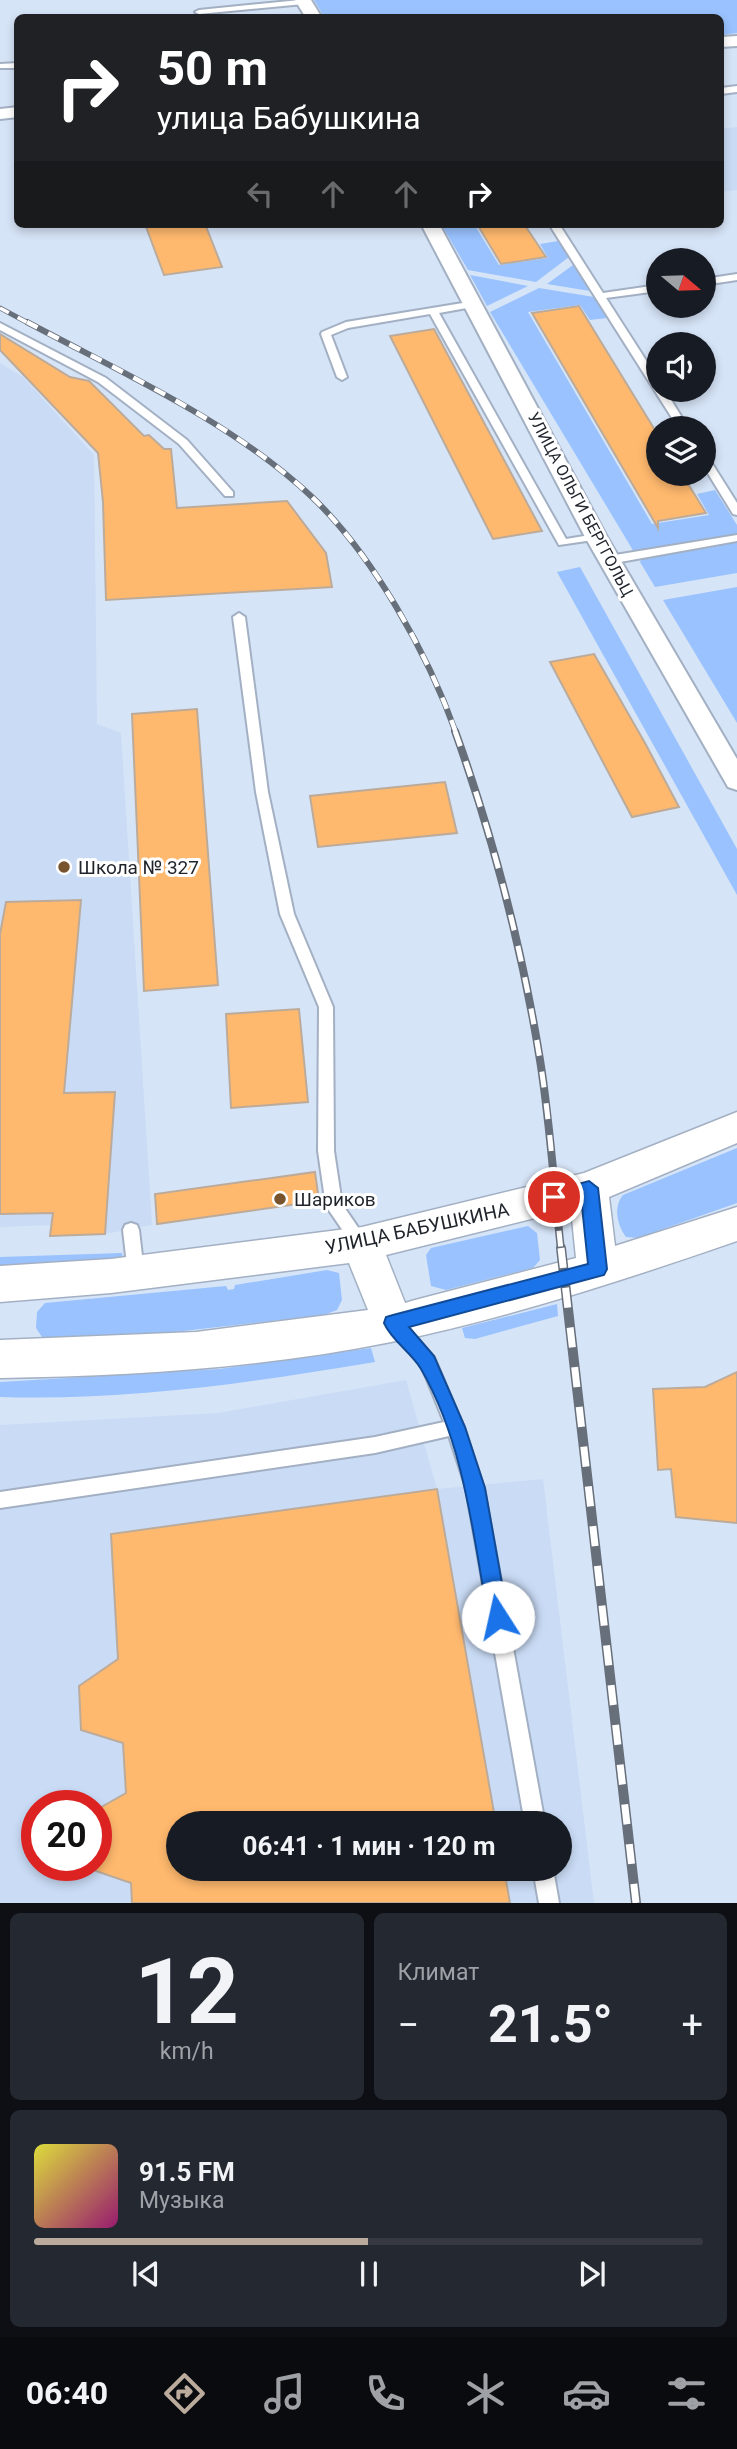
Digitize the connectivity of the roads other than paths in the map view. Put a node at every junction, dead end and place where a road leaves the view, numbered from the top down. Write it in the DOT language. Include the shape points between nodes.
graph roads {
  1 [pos="304,1"];
  2 [pos="208,14"];
  3 [pos="432,228"];
  4 [pos="557,228"];
  5 [pos="737,277"];
  6 [pos="716,280"];
  7 [pos="646,290"];
  8 [pos="600,296"];
  9 [pos="475,304"];
  10 [pos="434,312"];
  11 [pos="0,326"];
  12 [pos="646,369"];
  13 [pos="342,377"];
  14 [pos="716,478"];
  15 [pos="229,494"];
  16 [pos="737,512"];
  17 [pos="596,537"];
  18 [pos="737,538"];
  19 [pos="609,560"];
  20 [pos="239,617"];
  21 [pos="737,781"];
  22 [pos="737,1127"];
  23 [pos="589,1188"];
  24 [pos="737,1224"];
  25 [pos="131,1230"];
  26 [pos="362,1244"];
  27 [pos="597,1269"];
  28 [pos="136,1273"];
  29 [pos="0,1284"];
  30 [pos="393,1323"];
  31 [pos="0,1359"];
  32 [pos="455,1427"];
  33 [pos="0,1500"];
  34 [pos="533,1811"];
  35 [pos="545,1881"];
  36 [pos="549,1903"];
  1 -- 2 [label="lane"];
  3 -- 9 [label="street, УЛИЦА ОЛЬГИ БЕРГГОЛЬЦ"];
  4 -- 8 [label="lane"];
  5 -- 6 [label="lane"];
  7 -- 8 [label="lane"];
  8 -- 12 [label="lane"];
  9 -- 10 [label="lane"];
  9 -- 17 [label="street, УЛИЦА ОЛЬГИ БЕРГГОЛЬЦ"];
  10 -- 13 [label="lane" via="346,325 326,334"];
  10 -- 17 [label="lane" via="563,543"];
  11 -- 15 [label="lane" via="102,380 183,442"];
  14 -- 16 [label="lane"];
  17 -- 19 [label="street, УЛИЦА ОЛЬГИ БЕРГГОЛЬЦ"];
  18 -- 19 [label="lane"];
  19 -- 21 [label="street, УЛИЦА ОЛЬГИ БЕРГГОЛЬЦ"];
  20 -- 26 [label="lane" via="262,792 286,914 326,1007 326,1151 334,1206"];
  22 -- 23 [label="street, УЛИЦА БАБУШКИНА"];
  23 -- 26 [label="street, УЛИЦА БАБУШКИНА"];
  23 -- 27 [label="street"];
  24 -- 27 [label="street"];
  25 -- 28 [label="lane"];
  26 -- 28 [label="street, УЛИЦА БАБУШКИНА"];
  26 -- 30 [label="street"];
  27 -- 30 [label="street"];
  28 -- 29 [label="street, УЛИЦА БАБУШКИНА"];
  30 -- 31 [label="street" via="217,1349"];
  30 -- 32 [label="lane" via="428,1362"];
  32 -- 33 [label="lane" via="375,1445"];
  32 -- 34 [label="lane" via="475,1488"];
  35 -- 36 [label="lane"];
}
